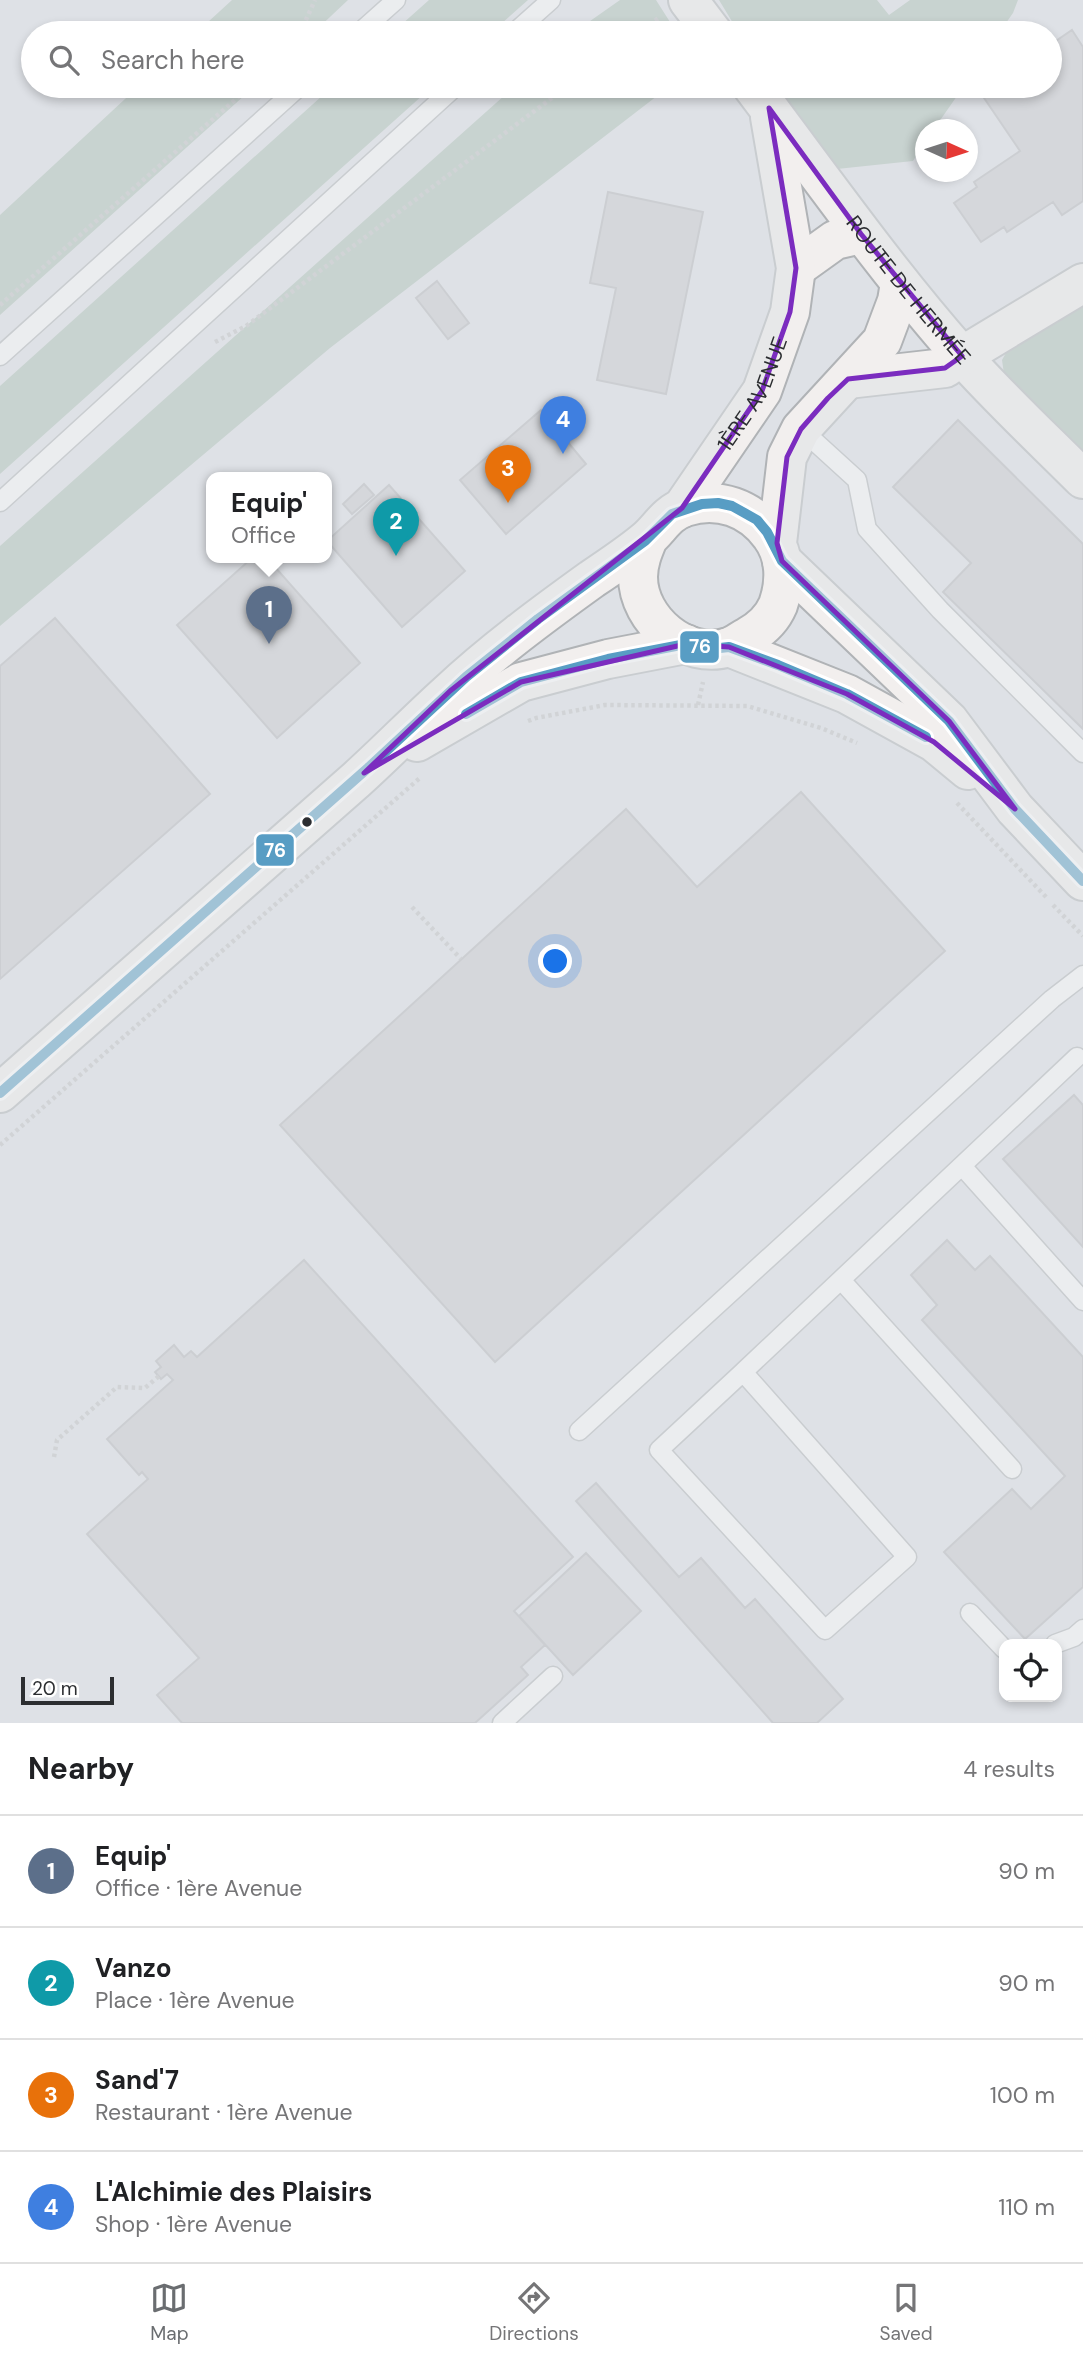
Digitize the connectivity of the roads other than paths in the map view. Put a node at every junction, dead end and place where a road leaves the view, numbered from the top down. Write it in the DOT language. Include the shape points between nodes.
graph roads {
  1 [pos="396,0"];
  2 [pos="551,0"];
  3 [pos="688,0"];
  4 [pos="372,21"];
  5 [pos="527,21"];
  6 [pos="704,21"];
  7 [pos="287,98"];
  8 [pos="443,98"];
  9 [pos="761,98"];
  10 [pos="762,98"];
  11 [pos="862,234"];
  12 [pos="796,268"];
  13 [pos="900,283"];
  14 [pos="1083,283"];
  15 [pos="0,356"];
  16 [pos="962,356"];
  17 [pos="848,379"];
  18 [pos="801,429"];
  19 [pos="1083,479"];
  20 [pos="0,502"];
  21 [pos="682,508"];
  22 [pos="648,539"];
  23 [pos="780,552"];
  24 [pos="686,644"];
  25 [pos="729,647"];
  26 [pos="1083,753"];
  27 [pos="364,773"];
  28 [pos="1015,809"];
  29 [pos="1083,880"];
  30 [pos="1083,975"];
  31 [pos="1081,1058"];
  32 [pos="0,1093"];
  33 [pos="962,1166"];
  34 [pos="842,1280"];
  35 [pos="1083,1301"];
  36 [pos="743,1372"];
  37 [pos="579,1431"];
  38 [pos="1012,1469"];
  39 [pos="970,1613"];
  40 [pos="1083,1629"];
  41 [pos="1062,1641"];
  42 [pos="999,1643"];
  43 [pos="553,1676"];
  44 [pos="502,1723"];
  1 -- 4 [label="lane"];
  2 -- 5 [label="lane"];
  3 -- 6 [label="street"];
  7 -- 15 [label="lane"];
  8 -- 20 [label="lane"];
  9 -- 12 [label="street, 1ÈRE AVENUE"];
  10 -- 11 [label="street, ROUTE DE HERMÉE"];
  11 -- 12 [label="street" via="835,240"];
  11 -- 13 [label="street, ROUTE DE HERMÉE"];
  12 -- 21 [label="street, 1ÈRE AVENUE" via="790,312 762,391"];
  13 -- 16 [label="street, ROUTE DE HERMÉE"];
  13 -- 17 [label="street" via="882,341"];
  14 -- 16 [label="street"];
  16 -- 17 [label="street" via="945,368"];
  16 -- 19 [label="street, ROUTE DE HERMÉE"];
  17 -- 18 [label="street"];
  18 -- 23 [label="street" via="787,457"];
  18 -- 26 [label="lane" via="858,480 867,529 940,610"];
  21 -- 22 [label="street, 1ÈRE AVENUE" via="662,521"];
  21 -- 23 [label="street" via="725,503 746,511 764,525"];
  22 -- 24 [label="street, 1ÈRE AVENUE" via="640,558 642,600 667,634"];
  22 -- 27 [label="street, 1ÈRE AVENUE" via="450,691"];
  23 -- 25 [label="street" via="784,585 776,608 760,630"];
  23 -- 28 [label="street" via="949,721"];
  24 -- 25 [label="street, 1ÈRE AVENUE"];
  24 -- 27 [label="street, 1ÈRE AVENUE" via="521,682"];
  25 -- 28 [label="street" via="847,694 934,742"];
  27 -- 32 [label="street, 1ÈRE AVENUE"];
  28 -- 29 [label="street"];
  30 -- 37 [label="lane"];
  31 -- 33 [label="lane"];
  33 -- 34 [label="lane"];
  33 -- 35 [label="lane"];
  34 -- 36 [label="lane"];
  34 -- 38 [label="lane"];
  36 -- 36 [label="lane" via="907,1557 825,1630 659,1450"];
  39 -- 42 [label="lane"];
  40 -- 41 [label="lane"];
  43 -- 44 [label="lane"];
}
